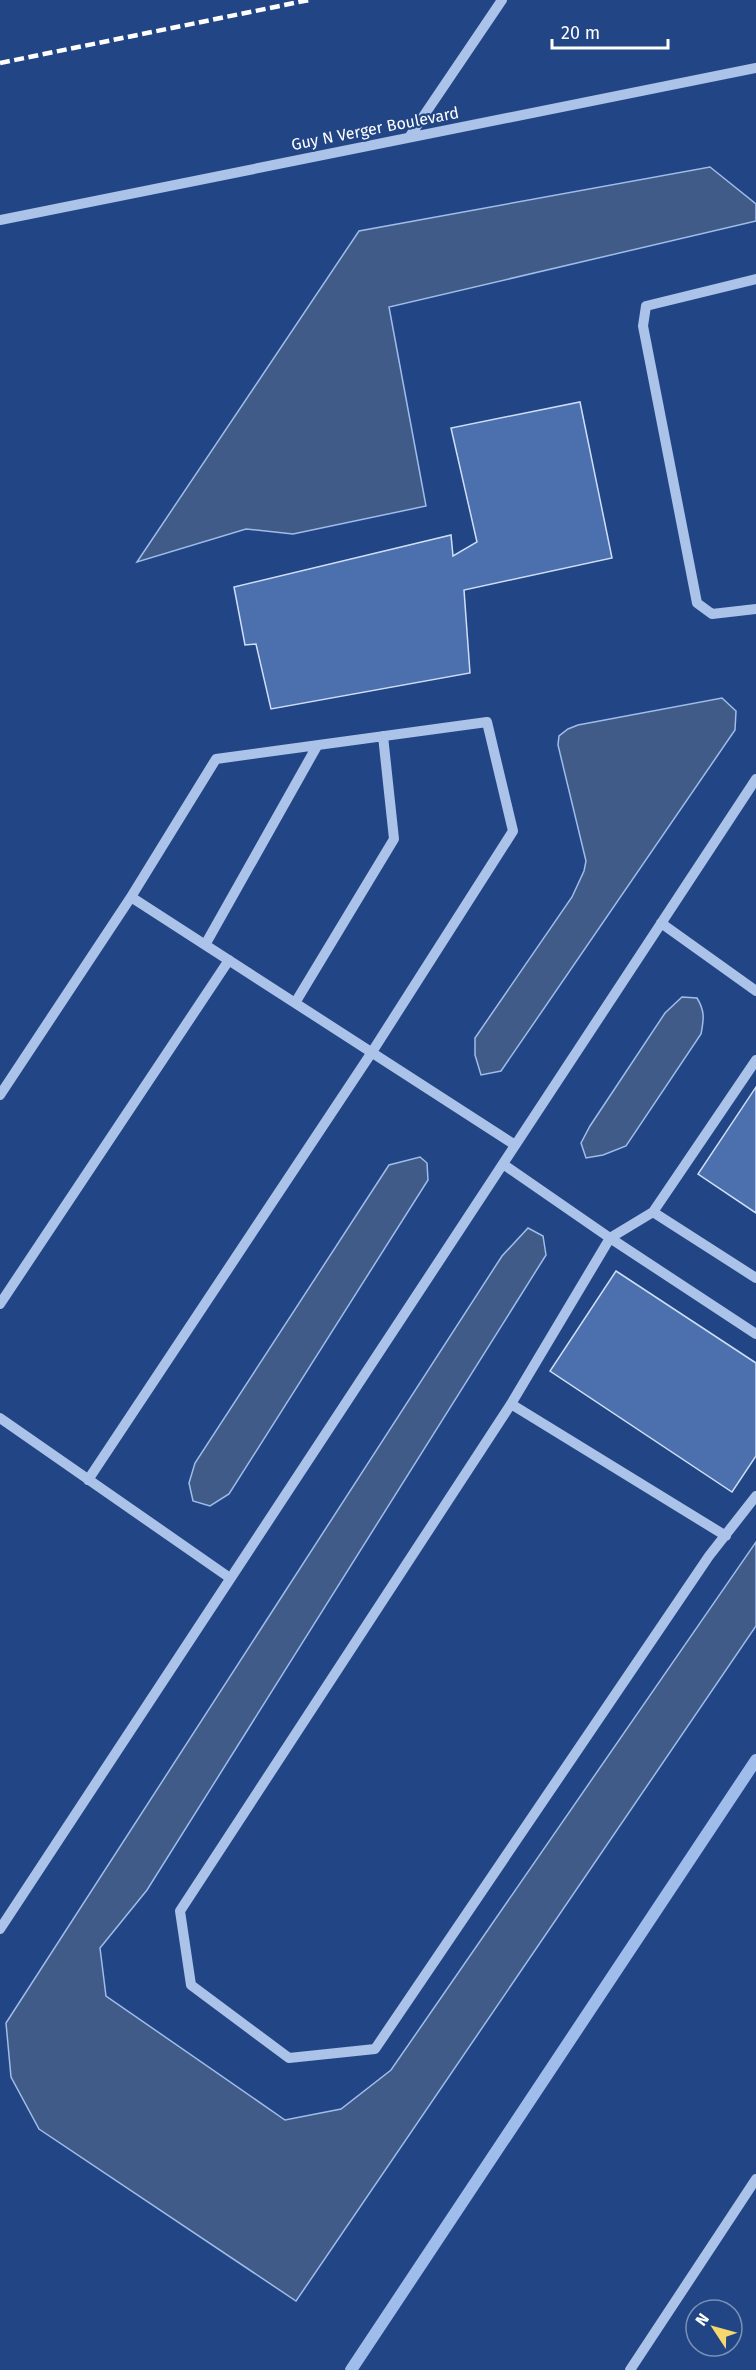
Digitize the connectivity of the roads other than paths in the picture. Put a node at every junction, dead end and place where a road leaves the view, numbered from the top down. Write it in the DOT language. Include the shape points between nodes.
graph roads {
  1 [pos="502,0"];
  2 [pos="756,68"];
  3 [pos="410,136"];
  4 [pos="0,220"];
  5 [pos="756,279"];
  6 [pos="756,609"];
  7 [pos="383,736"];
  8 [pos="317,746"];
  9 [pos="756,779"];
  10 [pos="131,897"];
  11 [pos="661,924"];
  12 [pos="205,945"];
  13 [pos="229,960"];
  14 [pos="756,991"];
  15 [pos="295,1003"];
  16 [pos="372,1052"];
  17 [pos="756,1060"];
  18 [pos="0,1095"];
  19 [pos="515,1145"];
  20 [pos="503,1164"];
  21 [pos="653,1212"];
  22 [pos="610,1238"];
  23 [pos="756,1278"];
  24 [pos="0,1304"];
  25 [pos="756,1334"];
  26 [pos="511,1404"];
  27 [pos="0,1418"];
  28 [pos="88,1479"];
  29 [pos="756,1496"];
  30 [pos="726,1536"];
  31 [pos="230,1578"];
  32 [pos="0,1929"];
  33 [pos="756,2179"];
  34 [pos="630,2370"];
  1 -- 3 [label="street"];
  2 -- 3 [label="street, Guy N Verger Boulevard"];
  3 -- 4 [label="street, Guy N Verger Boulevard"];
  5 -- 6 [label="street" via="646,306 643,326 697,603 712,614"];
  7 -- 8 [label="street"];
  7 -- 15 [label="street" via="394,839"];
  7 -- 16 [label="street" via="487,722 513,831"];
  8 -- 10 [label="street" via="216,759"];
  8 -- 12 [label="street"];
  9 -- 11 [label="street"];
  10 -- 12 [label="street"];
  10 -- 18 [label="street"];
  11 -- 14 [label="street"];
  11 -- 19 [label="street"];
  12 -- 13 [label="street"];
  13 -- 15 [label="street"];
  13 -- 24 [label="street"];
  15 -- 16 [label="street"];
  16 -- 19 [label="street"];
  16 -- 28 [label="street"];
  17 -- 21 [label="street"];
  19 -- 20 [label="street"];
  20 -- 22 [label="street"];
  20 -- 31 [label="street"];
  21 -- 22 [label="street"];
  21 -- 23 [label="street"];
  22 -- 25 [label="street"];
  22 -- 26 [label="street"];
  26 -- 30 [label="street"];
  26 -- 30 [label="street" via="180,1911 191,1985 289,2058 375,2049"];
  27 -- 28 [label="street"];
  28 -- 31 [label="street"];
  29 -- 30 [label="street"];
  31 -- 32 [label="street"];
  33 -- 34 [label="street"];
}
